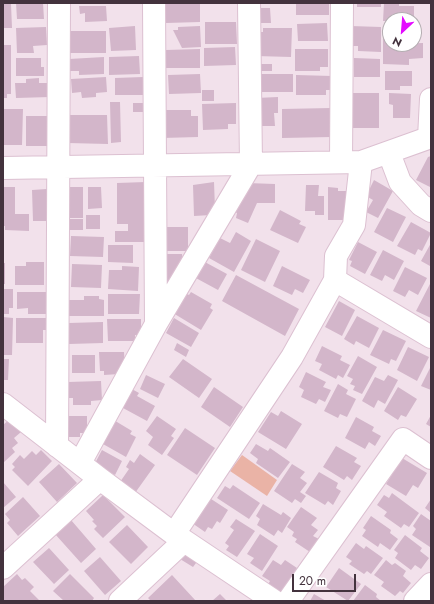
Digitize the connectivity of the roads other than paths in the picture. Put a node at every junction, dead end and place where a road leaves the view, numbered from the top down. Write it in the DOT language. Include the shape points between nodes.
graph roads {
  1 [pos="59,3"];
  2 [pos="154,3"];
  3 [pos="249,3"];
  4 [pos="342,3"];
  5 [pos="431,99"];
  6 [pos="430,138"];
  7 [pos="389,153"];
  8 [pos="351,162"];
  9 [pos="251,164"];
  10 [pos="155,165"];
  11 [pos="58,166"];
  12 [pos="3,168"];
  13 [pos="431,211"];
  14 [pos="335,280"];
  15 [pos="156,324"];
  16 [pos="431,337"];
  17 [pos="3,404"];
  18 [pos="57,446"];
  19 [pos="431,458"];
  20 [pos="80,463"];
  21 [pos="100,479"];
  22 [pos="179,537"];
  23 [pos="6,559"];
  24 [pos="431,584"];
  25 [pos="120,601"];
  26 [pos="274,601"];
  27 [pos="288,601"];
  28 [pos="415,601"];
  1 -- 11 [label="street"];
  2 -- 10 [label="street"];
  3 -- 9 [label="street"];
  4 -- 8 [label="street"];
  5 -- 6 [label="street"];
  6 -- 7 [label="street"];
  7 -- 8 [label="street"];
  7 -- 13 [label="street" via="400,182 421,205"];
  8 -- 9 [label="street"];
  8 -- 14 [label="street" via="354,225 336,256"];
  9 -- 10 [label="street"];
  9 -- 15 [label="street"];
  10 -- 11 [label="street"];
  10 -- 15 [label="street"];
  11 -- 12 [label="street"];
  11 -- 18 [label="street"];
  14 -- 16 [label="street"];
  14 -- 22 [label="street" via="292,357"];
  15 -- 20 [label="street"];
  17 -- 18 [label="street"];
  18 -- 20 [label="street"];
  19 -- 27 [label="street" via="403,439"];
  20 -- 21 [label="street"];
  21 -- 22 [label="street"];
  21 -- 23 [label="street"];
  22 -- 25 [label="street"];
  22 -- 26 [label="street"];
  24 -- 28 [label="street"];
}
